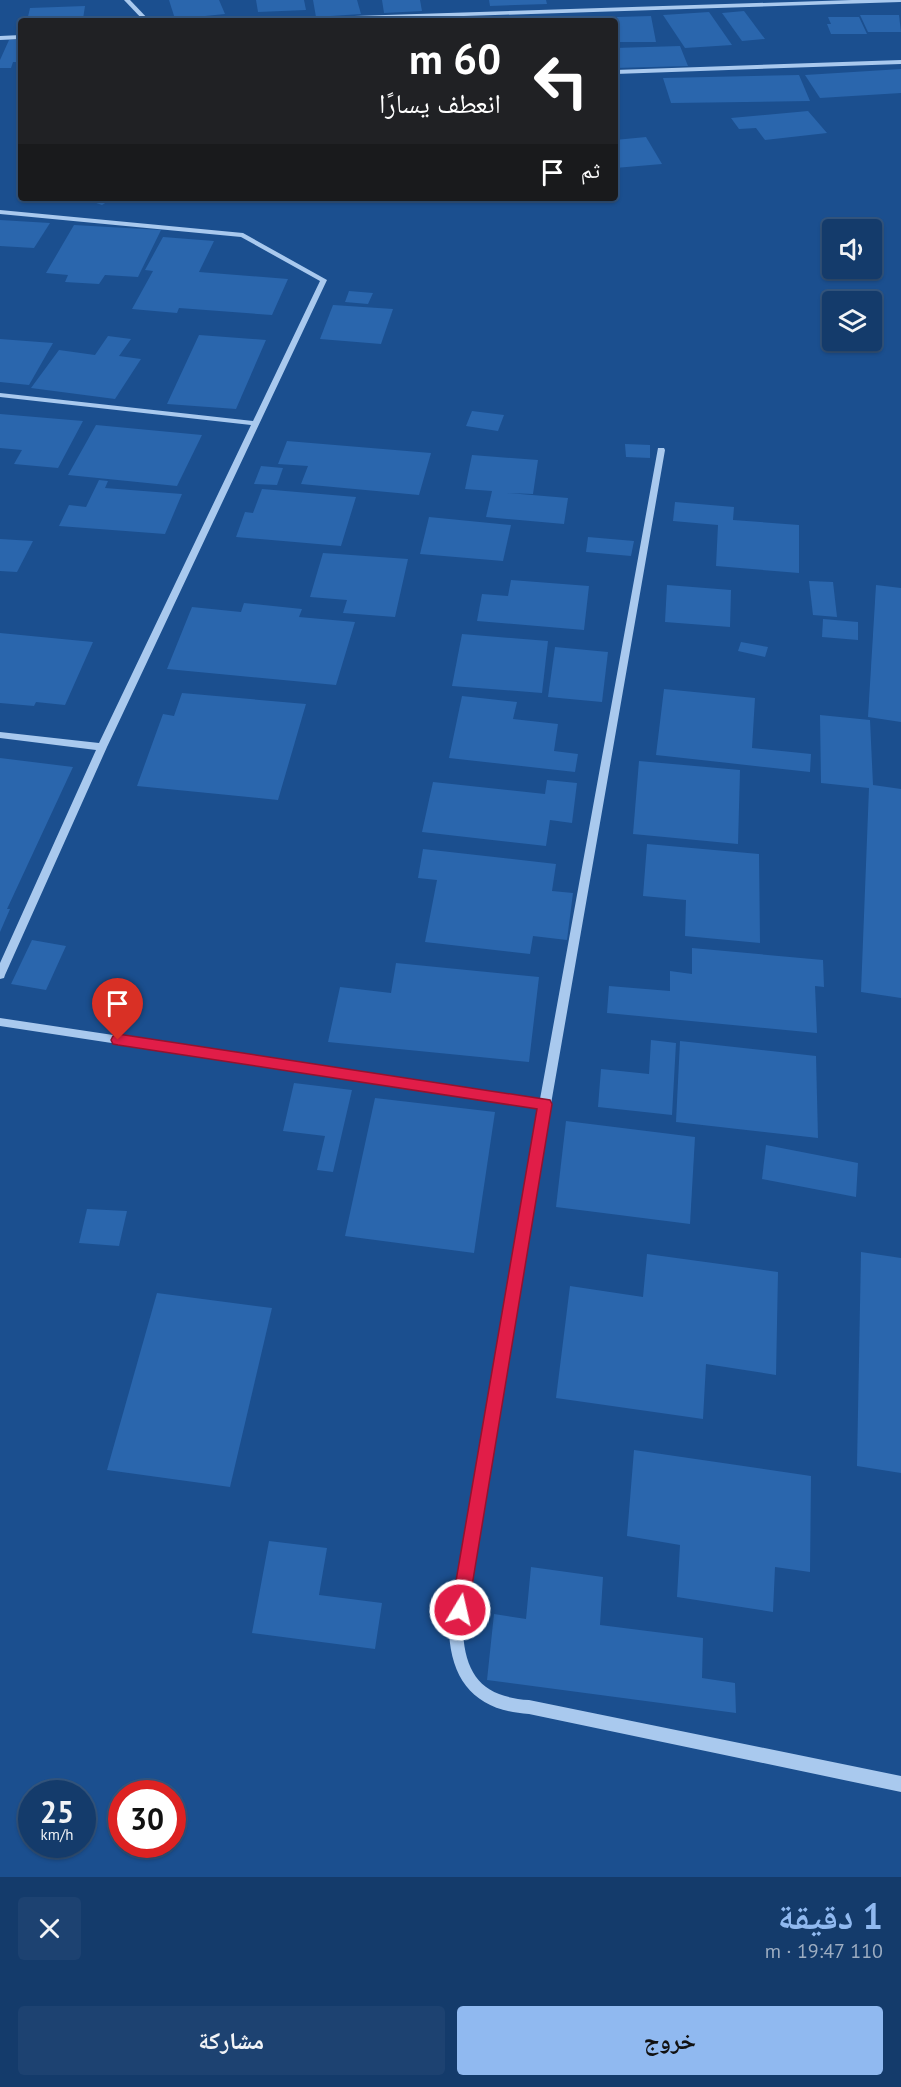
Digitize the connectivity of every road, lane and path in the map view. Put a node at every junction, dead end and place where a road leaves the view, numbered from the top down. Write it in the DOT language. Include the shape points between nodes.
graph roads {
  1 [pos="127,0"];
  2 [pos="901,0"];
  3 [pos="144,18"];
  4 [pos="352,18"];
  5 [pos="18,37"];
  6 [pos="0,38"];
  7 [pos="901,62"];
  8 [pos="618,72"];
  9 [pos="0,212"];
  10 [pos="0,394"];
  11 [pos="255,423"];
  12 [pos="661,450"];
  13 [pos="0,735"];
  14 [pos="102,747"];
  15 [pos="0,975"];
  16 [pos="0,1022"];
  17 [pos="545,1104"];
  18 [pos="901,1784"];
  1 -- 3 [label="street"];
  2 -- 4 [label="street"];
  5 -- 6 [label="street"];
  7 -- 8 [label="street"];
  9 -- 11 [label="street" via="243,235 324,280"];
  10 -- 11 [label="street"];
  11 -- 14 [label="street"];
  12 -- 17 [label="street"];
  13 -- 14 [label="street"];
  14 -- 15 [label="street"];
  16 -- 17 [label="street"];
  17 -- 18 [label="street" via="456,1633 456,1648 466,1676 486,1698 506,1705"];
}
